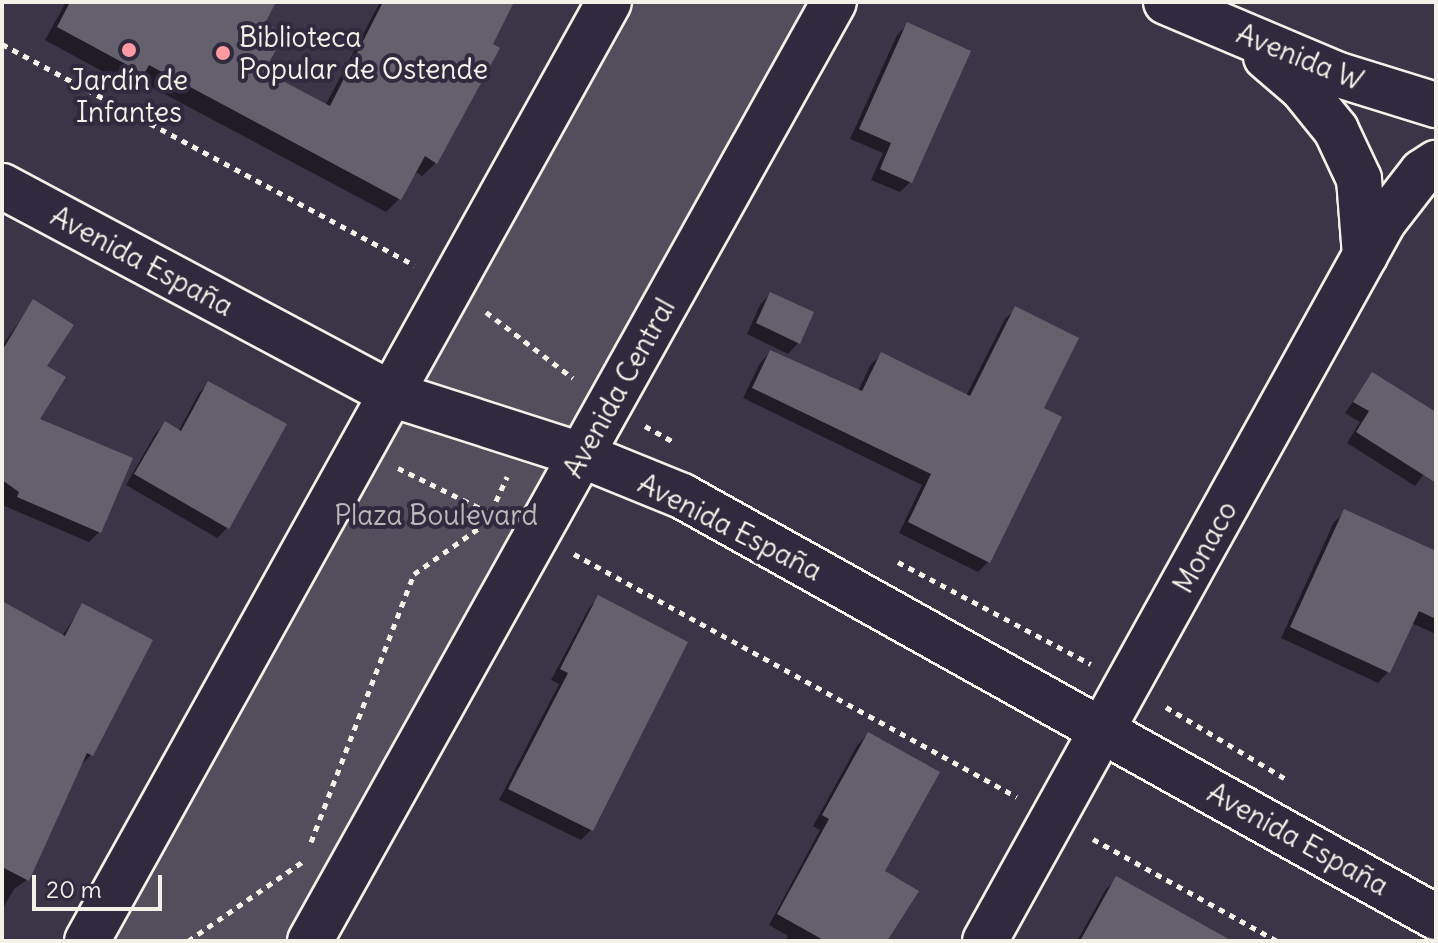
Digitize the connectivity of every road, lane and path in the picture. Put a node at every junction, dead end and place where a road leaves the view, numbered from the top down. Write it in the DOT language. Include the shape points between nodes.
graph roads {
  1 [pos="609,2"];
  2 [pos="834,2"];
  3 [pos="1166,2"];
  4 [pos="1237,32"];
  5 [pos="2,44"];
  6 [pos="1436,105"];
  7 [pos="1436,163"];
  8 [pos="4,191"];
  9 [pos="1365,256"];
  10 [pos="451,285"];
  11 [pos="391,394"];
  12 [pos="609,405"];
  13 [pos="684,447"];
  14 [pos="360,450"];
  15 [pos="581,455"];
  16 [pos="507,476"];
  17 [pos="490,513"];
  18 [pos="536,536"];
  19 [pos="891,558"];
  20 [pos="1130,685"];
  21 [pos="1104,730"];
  22 [pos="1290,781"];
  23 [pos="1055,818"];
  24 [pos="310,846"];
  25 [pos="305,860"];
  26 [pos="1436,917"];
  27 [pos="87,941"];
  28 [pos="188,941"];
  29 [pos="310,941"];
  30 [pos="985,941"];
  31 [pos="1277,941"];
  1 -- 10 [label="street"];
  2 -- 12 [label="street, Avenida Central"];
  3 -- 4 [label="street, Avenida W"];
  4 -- 6 [label="street, Avenida W" via="1339,75"];
  4 -- 9 [label="street" via="1302,88 1336,130 1359,179"];
  5 -- 10 [label="path"];
  7 -- 9 [label="street, Monaco" via="1422,172 1384,221"];
  8 -- 11 [label="street, Avenida España"];
  9 -- 20 [label="street, Monaco"];
  10 -- 11 [label="street"];
  10 -- 12 [label="path"];
  11 -- 14 [label="street"];
  11 -- 15 [label="street, Avenida España"];
  12 -- 13 [label="path"];
  12 -- 15 [label="street, Avenida Central"];
  14 -- 17 [label="path"];
  14 -- 27 [label="street"];
  15 -- 18 [label="street, Avenida Central"];
  15 -- 21 [label="street, Avenida España" via="682,496"];
  16 -- 17 [label="path"];
  17 -- 18 [label="path"];
  17 -- 24 [label="path" via="486,523 414,574"];
  18 -- 23 [label="path" via="609,571"];
  18 -- 29 [label="street, Avenida Central"];
  19 -- 20 [label="path"];
  20 -- 21 [label="street, Monaco"];
  20 -- 22 [label="path"];
  21 -- 23 [label="street, Monaco"];
  21 -- 26 [label="street, Avenida España"];
  23 -- 30 [label="street, Monaco"];
  23 -- 31 [label="path"];
  25 -- 28 [label="path"];
}
